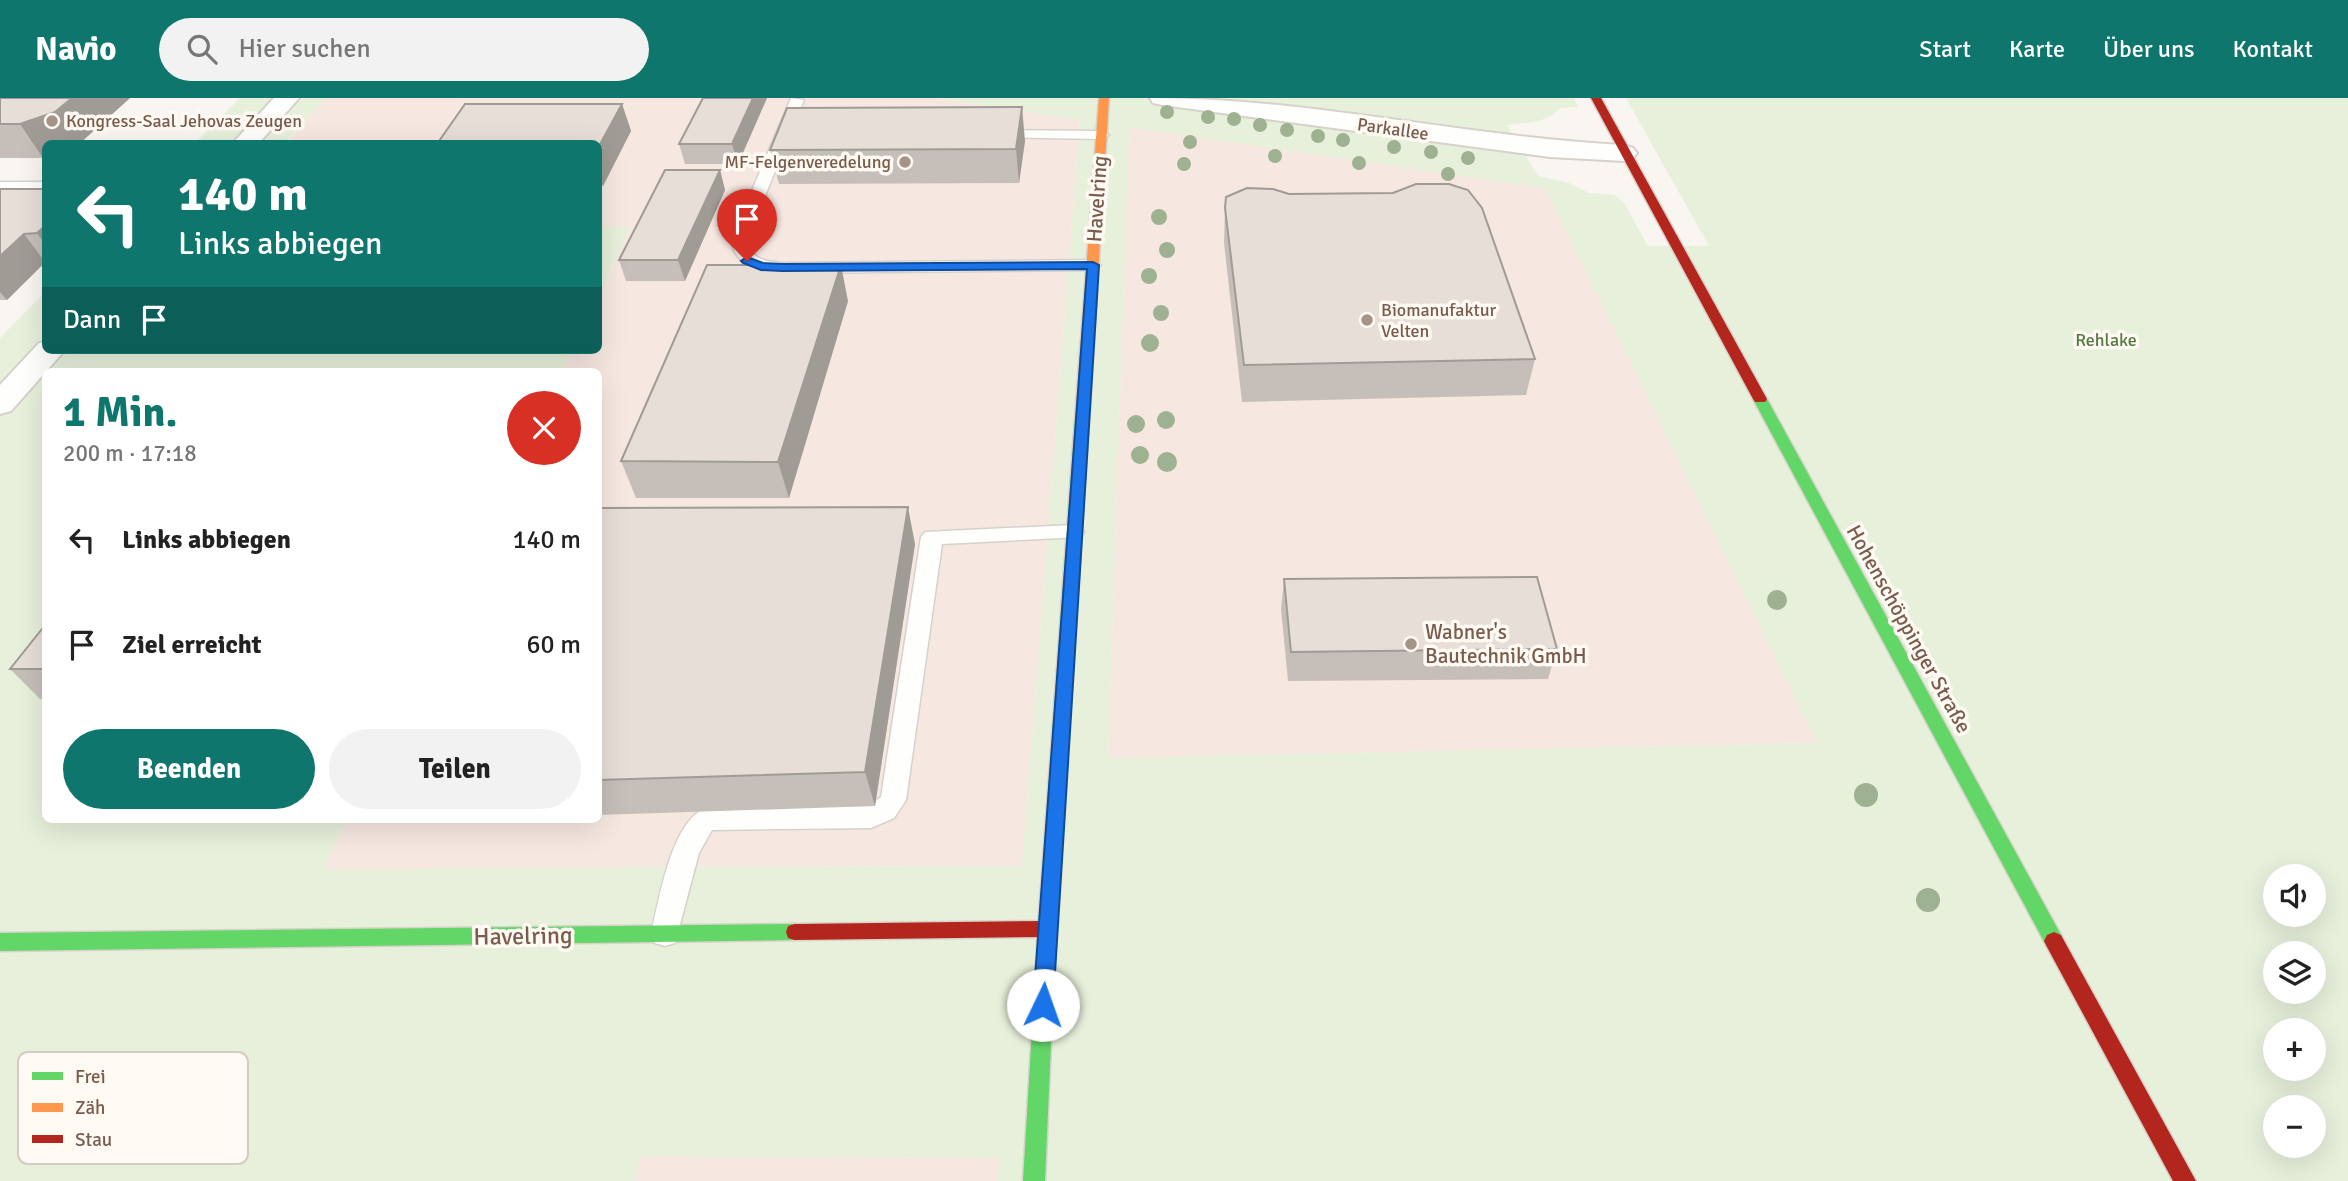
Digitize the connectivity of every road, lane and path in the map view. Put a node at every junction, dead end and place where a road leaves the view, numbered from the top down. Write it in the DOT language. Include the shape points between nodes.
graph roads {
  1 [pos="287,98"];
  2 [pos="1104,98"];
  3 [pos="1162,98"];
  4 [pos="1596,98"];
  5 [pos="797,100"];
  6 [pos="978,134"];
  7 [pos="1102,135"];
  8 [pos="248,140"];
  9 [pos="1624,153"];
  10 [pos="0,187"];
  11 [pos="42,187"];
  12 [pos="1093,265"];
  13 [pos="46,354"];
  14 [pos="5,393"];
  15 [pos="1073,532"];
  16 [pos="1047,929"];
  17 [pos="665,934"];
  18 [pos="0,942"];
  19 [pos="1034,1181"];
  20 [pos="2185,1181"];
  1 -- 8 [label="street"];
  2 -- 7 [label="street, Havelring"];
  3 -- 9 [label="street, Parkallee" via="1550,149"];
  4 -- 9 [label="street, Hohenschöppinger Straße"];
  5 -- 12 [label="lane" via="791,133 770,160 739,240 747,261 782,268"];
  6 -- 7 [label="lane"];
  7 -- 12 [label="street, Havelring"];
  9 -- 20 [label="street, Hohenschöppinger Straße"];
  10 -- 11 [label="lane"];
  12 -- 15 [label="street, Havelring"];
  13 -- 14 [label="street"];
  15 -- 16 [label="street, Havelring"];
  15 -- 17 [label="lane" via="932,537 893,800 885,811 871,817 701,821 692,836"];
  16 -- 17 [label="street, Havelring"];
  16 -- 19 [label="street, Havelring"];
  17 -- 18 [label="street, Havelring"];
}
